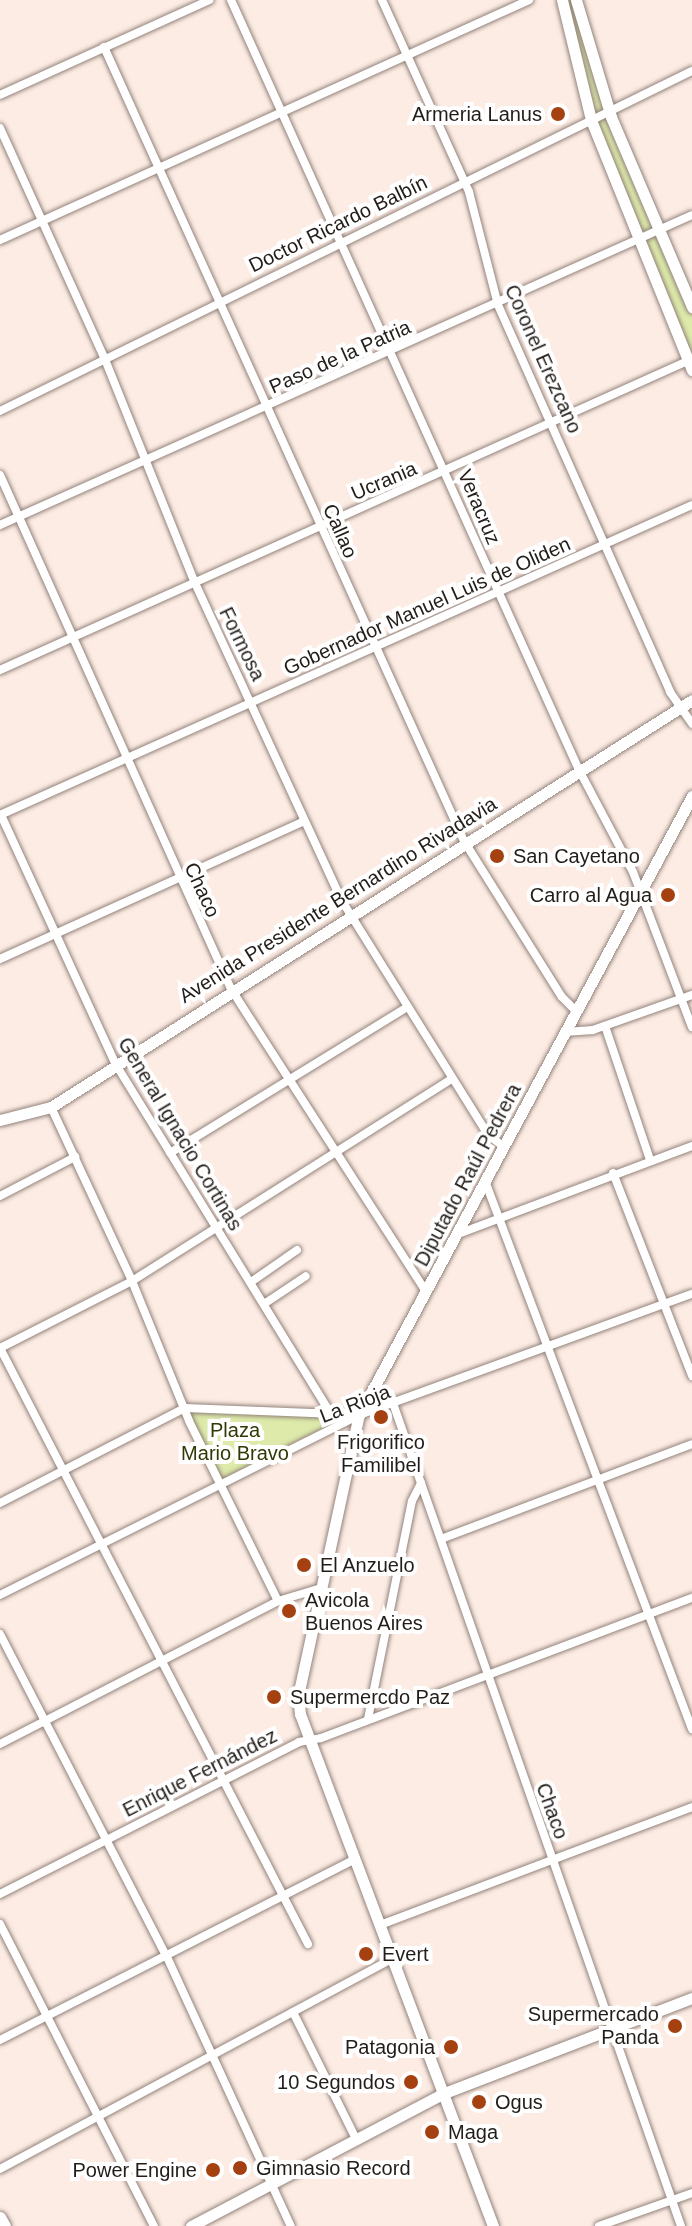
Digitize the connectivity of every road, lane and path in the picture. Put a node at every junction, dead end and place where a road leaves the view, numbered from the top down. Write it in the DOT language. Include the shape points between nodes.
graph roads {
  1 [pos="209,0"];
  2 [pos="231,0"];
  3 [pos="382,0"];
  4 [pos="529,0"];
  5 [pos="562,0"];
  6 [pos="576,0"];
  7 [pos="104,47"];
  8 [pos="407,55"];
  9 [pos="692,71"];
  10 [pos="0,95"];
  11 [pos="608,108"];
  12 [pos="283,112"];
  13 [pos="591,120"];
  14 [pos="0,128"];
  15 [pos="161,167"];
  16 [pos="464,181"];
  17 [pos="692,215"];
  18 [pos="42,221"];
  19 [pos="659,230"];
  20 [pos="341,239"];
  21 [pos="0,240"];
  22 [pos="638,240"];
  23 [pos="220,300"];
  24 [pos="498,305"];
  25 [pos="692,307"];
  26 [pos="393,350"];
  27 [pos="104,357"];
  28 [pos="691,363"];
  29 [pos="268,406"];
  30 [pos="0,411"];
  31 [pos="554,423"];
  32 [pos="143,460"];
  33 [pos="447,472"];
  34 [pos="0,475"];
  35 [pos="692,505"];
  36 [pos="19,517"];
  37 [pos="0,525"];
  38 [pos="320,527"];
  39 [pos="605,544"];
  40 [pos="195,583"];
  41 [pos="497,591"];
  42 [pos="72,638"];
  43 [pos="374,647"];
  44 [pos="0,670"];
  45 [pos="692,700"];
  46 [pos="251,701"];
  47 [pos="678,707"];
  48 [pos="692,724"];
  49 [pos="125,758"];
  50 [pos="579,770"];
  51 [pos="692,796"];
  52 [pos="1,815"];
  53 [pos="304,821"];
  54 [pos="464,841"];
  55 [pos="179,878"];
  56 [pos="640,890"];
  57 [pos="349,913"];
  58 [pos="55,933"];
  59 [pos="0,959"];
  60 [pos="231,989"];
  61 [pos="692,995"];
  62 [pos="681,999"];
  63 [pos="407,1007"];
  64 [pos="576,1011"];
  65 [pos="605,1026"];
  66 [pos="692,1027"];
  67 [pos="565,1032"];
  68 [pos="115,1063"];
  69 [pos="452,1079"];
  70 [pos="286,1080"];
  71 [pos="51,1107"];
  72 [pos="0,1120"];
  73 [pos="503,1146"];
  74 [pos="692,1146"];
  75 [pos="170,1153"];
  76 [pos="333,1153"];
  77 [pos="75,1157"];
  78 [pos="650,1160"];
  79 [pos="613,1173"];
  80 [pos="485,1181"];
  81 [pos="0,1196"];
  82 [pos="501,1219"];
  83 [pos="218,1229"];
  84 [pos="458,1234"];
  85 [pos="297,1250"];
  86 [pos="306,1276"];
  87 [pos="132,1281"];
  88 [pos="251,1282"];
  89 [pos="426,1292"];
  90 [pos="692,1294"];
  91 [pos="264,1304"];
  92 [pos="665,1304"];
  93 [pos="547,1346"];
  94 [pos="0,1348"];
  95 [pos="692,1376"];
  96 [pos="394,1406"];
  97 [pos="185,1408"];
  98 [pos="359,1415"];
  99 [pos="332,1416"];
  100 [pos="692,1444"];
  101 [pos="63,1472"];
  102 [pos="599,1480"];
  103 [pos="421,1482"];
  104 [pos="218,1484"];
  105 [pos="0,1503"];
  106 [pos="441,1539"];
  107 [pos="102,1543"];
  108 [pos="321,1588"];
  109 [pos="0,1595"];
  110 [pos="692,1598"];
  111 [pos="278,1601"];
  112 [pos="649,1615"];
  113 [pos="0,1634"];
  114 [pos="162,1660"];
  115 [pos="487,1675"];
  116 [pos="368,1719"];
  117 [pos="45,1721"];
  118 [pos="692,1729"];
  119 [pos="309,1740"];
  120 [pos="0,1744"];
  121 [pos="223,1782"];
  122 [pos="692,1807"];
  123 [pos="107,1839"];
  124 [pos="355,1859"];
  125 [pos="553,1860"];
  126 [pos="0,1894"];
  127 [pos="283,1896"];
  128 [pos="0,1924"];
  129 [pos="380,1925"];
  130 [pos="308,1944"];
  131 [pos="167,1957"];
  132 [pos="392,1959"];
  133 [pos="692,1998"];
  134 [pos="293,2012"];
  135 [pos="47,2016"];
  136 [pos="612,2029"];
  137 [pos="0,2040"];
  138 [pos="214,2055"];
  139 [pos="442,2094"];
  140 [pos="98,2116"];
  141 [pos="356,2139"];
  142 [pos="0,2169"];
  143 [pos="274,2182"];
  144 [pos="692,2193"];
  145 [pos="672,2200"];
  146 [pos="0,2217"];
  147 [pos="5,2226"];
  148 [pos="154,2226"];
  149 [pos="191,2226"];
  150 [pos="291,2226"];
  151 [pos="493,2226"];
  152 [pos="599,2226"];
  153 [pos="681,2226"];
  1 -- 7 [label="street"];
  2 -- 12 [label="street, Veracruz"];
  3 -- 8 [label="street, Coronel Erezcano"];
  4 -- 8 [label="street"];
  5 -- 13 [label="street"];
  6 -- 11 [label="street"];
  7 -- 10 [label="street"];
  7 -- 15 [label="street, Callao"];
  8 -- 12 [label="street"];
  8 -- 16 [label="street, Coronel Erezcano"];
  9 -- 11 [label="street, Doctor Ricardo Balbín"];
  11 -- 13 [label="street, Doctor Ricardo Balbín"];
  11 -- 19 [label="street"];
  12 -- 15 [label="street"];
  12 -- 20 [label="street, Veracruz"];
  13 -- 16 [label="street, Doctor Ricardo Balbín"];
  13 -- 22 [label="street"];
  14 -- 18 [label="street, Formosa"];
  15 -- 18 [label="street"];
  15 -- 23 [label="street, Callao"];
  16 -- 20 [label="street, Doctor Ricardo Balbín"];
  16 -- 24 [label="street, Coronel Erezcano"];
  17 -- 19 [label="street, Paso de la Patria"];
  18 -- 21 [label="street"];
  18 -- 27 [label="street, Formosa"];
  19 -- 22 [label="street, Paso de la Patria"];
  19 -- 25 [label="street"];
  20 -- 23 [label="street, Doctor Ricardo Balbín"];
  20 -- 26 [label="street, Veracruz"];
  22 -- 24 [label="street, Paso de la Patria"];
  22 -- 28 [label="street"];
  23 -- 27 [label="street, Doctor Ricardo Balbín"];
  23 -- 29 [label="street, Callao"];
  24 -- 26 [label="street, Paso de la Patria"];
  24 -- 31 [label="street, Coronel Erezcano"];
  26 -- 29 [label="street, Paso de la Patria"];
  26 -- 33 [label="street, Veracruz"];
  27 -- 30 [label="street, Doctor Ricardo Balbín"];
  27 -- 32 [label="street, Formosa"];
  28 -- 31 [label="street, Ucrania"];
  29 -- 32 [label="street, Paso de la Patria"];
  29 -- 38 [label="street, Callao"];
  31 -- 33 [label="street, Ucrania"];
  31 -- 39 [label="street, Coronel Erezcano"];
  32 -- 36 [label="street, Paso de la Patria"];
  32 -- 40 [label="street, Formosa"];
  33 -- 38 [label="street, Ucrania"];
  33 -- 41 [label="street, Veracruz"];
  34 -- 36 [label="street, Chaco"];
  35 -- 39 [label="street, Gobernador Manuel Luis de Oliden"];
  36 -- 37 [label="street, Paso de la Patria"];
  36 -- 42 [label="street, Chaco"];
  38 -- 40 [label="street, Ucrania"];
  38 -- 43 [label="street, Callao"];
  39 -- 41 [label="street, Gobernador Manuel Luis de Oliden"];
  39 -- 47 [label="street, Coronel Erezcano"];
  40 -- 42 [label="street, Ucrania"];
  40 -- 46 [label="street, Formosa"];
  41 -- 43 [label="street, Gobernador Manuel Luis de Oliden"];
  41 -- 50 [label="street, Veracruz"];
  42 -- 44 [label="street, Ucrania"];
  42 -- 49 [label="street, Chaco"];
  43 -- 46 [label="street, Gobernador Manuel Luis de Oliden"];
  43 -- 54 [label="street, Callao"];
  45 -- 47 [label="street, Avenida Presidente Bernardino Rivadavia"];
  46 -- 49 [label="street, Gobernador Manuel Luis de Oliden"];
  46 -- 53 [label="street, Formosa"];
  47 -- 48 [label="street, Coronel Erezcano"];
  47 -- 50 [label="street, Avenida Presidente Bernardino Rivadavia"];
  49 -- 52 [label="street, Gobernador Manuel Luis de Oliden"];
  49 -- 55 [label="street, Chaco"];
  50 -- 54 [label="street, Avenida Presidente Bernardino Rivadavia"];
  50 -- 56 [label="street, Veracruz"];
  51 -- 56 [label="street, Diputado Raúl Pedrera"];
  52 -- 58 [label="street, General Ignacio Cortinas"];
  53 -- 55 [label="street"];
  53 -- 57 [label="street, Formosa"];
  54 -- 57 [label="street, Avenida Presidente Bernardino Rivadavia"];
  54 -- 64 [label="street, Callao"];
  55 -- 58 [label="street"];
  55 -- 60 [label="street, Chaco"];
  56 -- 62 [label="street, Veracruz"];
  56 -- 64 [label="street, Diputado Raúl Pedrera"];
  57 -- 60 [label="street, Avenida Presidente Bernardino Rivadavia"];
  57 -- 63 [label="street, Formosa"];
  58 -- 59 [label="street"];
  58 -- 68 [label="street, General Ignacio Cortinas"];
  60 -- 68 [label="street, Avenida Presidente Bernardino Rivadavia"];
  60 -- 70 [label="street, Chaco"];
  61 -- 62 [label="street"];
  62 -- 65 [label="street"];
  62 -- 66 [label="street, Veracruz"];
  63 -- 69 [label="street, Formosa"];
  63 -- 70 [label="street"];
  64 -- 67 [label="street, Diputado Raúl Pedrera"];
  65 -- 67 [label="street"];
  65 -- 78 [label="street"];
  67 -- 73 [label="street, Diputado Raúl Pedrera"];
  68 -- 71 [label="street, Avenida Presidente Bernardino Rivadavia"];
  68 -- 75 [label="street, General Ignacio Cortinas"];
  69 -- 73 [label="street, Formosa" via="488,1135"];
  69 -- 76 [label="street"];
  70 -- 75 [label="street"];
  70 -- 76 [label="street, Chaco"];
  71 -- 72 [label="street, Avenida Presidente Bernardino Rivadavia"];
  71 -- 77 [label="street"];
  73 -- 80 [label="street, Diputado Raúl Pedrera"];
  74 -- 78 [label="street"];
  75 -- 83 [label="street, General Ignacio Cortinas"];
  76 -- 83 [label="street"];
  76 -- 89 [label="street, Chaco"];
  77 -- 81 [label="street"];
  77 -- 87 [label="street"];
  78 -- 79 [label="street"];
  79 -- 82 [label="street"];
  79 -- 92 [label="street"];
  80 -- 82 [label="street"];
  80 -- 84 [label="street, Diputado Raúl Pedrera"];
  82 -- 84 [label="street"];
  82 -- 93 [label="street"];
  83 -- 87 [label="street"];
  83 -- 88 [label="street, General Ignacio Cortinas"];
  84 -- 89 [label="street, Diputado Raúl Pedrera"];
  85 -- 88 [label="street"];
  86 -- 91 [label="street"];
  87 -- 94 [label="street"];
  87 -- 97 [label="street"];
  88 -- 91 [label="street, General Ignacio Cortinas"];
  89 -- 98 [label="street, Diputado Raúl Pedrera"];
  90 -- 92 [label="street, La Rioja"];
  91 -- 99 [label="street, General Ignacio Cortinas"];
  92 -- 93 [label="street, La Rioja"];
  92 -- 95 [label="street"];
  93 -- 96 [label="street, La Rioja"];
  93 -- 102 [label="street"];
  94 -- 101 [label="street"];
  96 -- 98 [label="street, La Rioja"];
  96 -- 103 [label="street, Chaco"];
  97 -- 99 [label="street"];
  97 -- 101 [label="street"];
  97 -- 104 [label="street"];
  98 -- 99 [label="street"];
  98 -- 104 [label="street, La Rioja"];
  98 -- 108 [label="street, Diputado Raúl Pedrera"];
  100 -- 102 [label="street"];
  101 -- 105 [label="street"];
  101 -- 107 [label="street"];
  102 -- 106 [label="street"];
  102 -- 112 [label="street"];
  103 -- 106 [label="street, Chaco"];
  103 -- 116 [label="street" via="412,1501"];
  104 -- 107 [label="street, La Rioja"];
  104 -- 111 [label="street"];
  106 -- 115 [label="street, Chaco"];
  107 -- 109 [label="street, La Rioja"];
  107 -- 114 [label="street"];
  108 -- 111 [label="street"];
  108 -- 119 [label="street, Diputado Raúl Pedrera" via="298,1696"];
  110 -- 112 [label="street, Enrique Fernández"];
  111 -- 114 [label="street"];
  112 -- 115 [label="street, Enrique Fernández"];
  112 -- 118 [label="street"];
  113 -- 117 [label="street"];
  114 -- 117 [label="street"];
  114 -- 121 [label="street"];
  115 -- 116 [label="street, Enrique Fernández"];
  115 -- 125 [label="street, Chaco"];
  116 -- 119 [label="street, Enrique Fernández"];
  117 -- 120 [label="street"];
  117 -- 123 [label="street"];
  119 -- 121 [label="street, Enrique Fernández"];
  119 -- 124 [label="street, Diputado Raúl Pedrera"];
  121 -- 123 [label="street, Enrique Fernández"];
  121 -- 127 [label="street"];
  122 -- 125 [label="street"];
  123 -- 126 [label="street, Enrique Fernández"];
  123 -- 131 [label="street"];
  124 -- 127 [label="street"];
  124 -- 129 [label="street, Diputado Raúl Pedrera"];
  125 -- 129 [label="street"];
  125 -- 136 [label="street, Chaco"];
  127 -- 130 [label="street"];
  127 -- 131 [label="street"];
  128 -- 135 [label="street"];
  129 -- 132 [label="street, Diputado Raúl Pedrera"];
  131 -- 135 [label="street"];
  131 -- 138 [label="street"];
  132 -- 134 [label="street"];
  132 -- 139 [label="street, Diputado Raúl Pedrera"];
  133 -- 136 [label="street"];
  134 -- 138 [label="street"];
  134 -- 141 [label="street"];
  135 -- 137 [label="street"];
  135 -- 140 [label="street"];
  136 -- 139 [label="street"];
  136 -- 145 [label="street, Chaco"];
  138 -- 140 [label="street"];
  138 -- 143 [label="street"];
  139 -- 141 [label="street"];
  139 -- 151 [label="street, Diputado Raúl Pedrera"];
  140 -- 142 [label="street"];
  140 -- 148 [label="street"];
  141 -- 143 [label="street"];
  143 -- 149 [label="street"];
  143 -- 150 [label="street"];
  144 -- 145 [label="street"];
  145 -- 152 [label="street"];
  145 -- 153 [label="street, Chaco"];
  146 -- 147 [label="street"];
}
